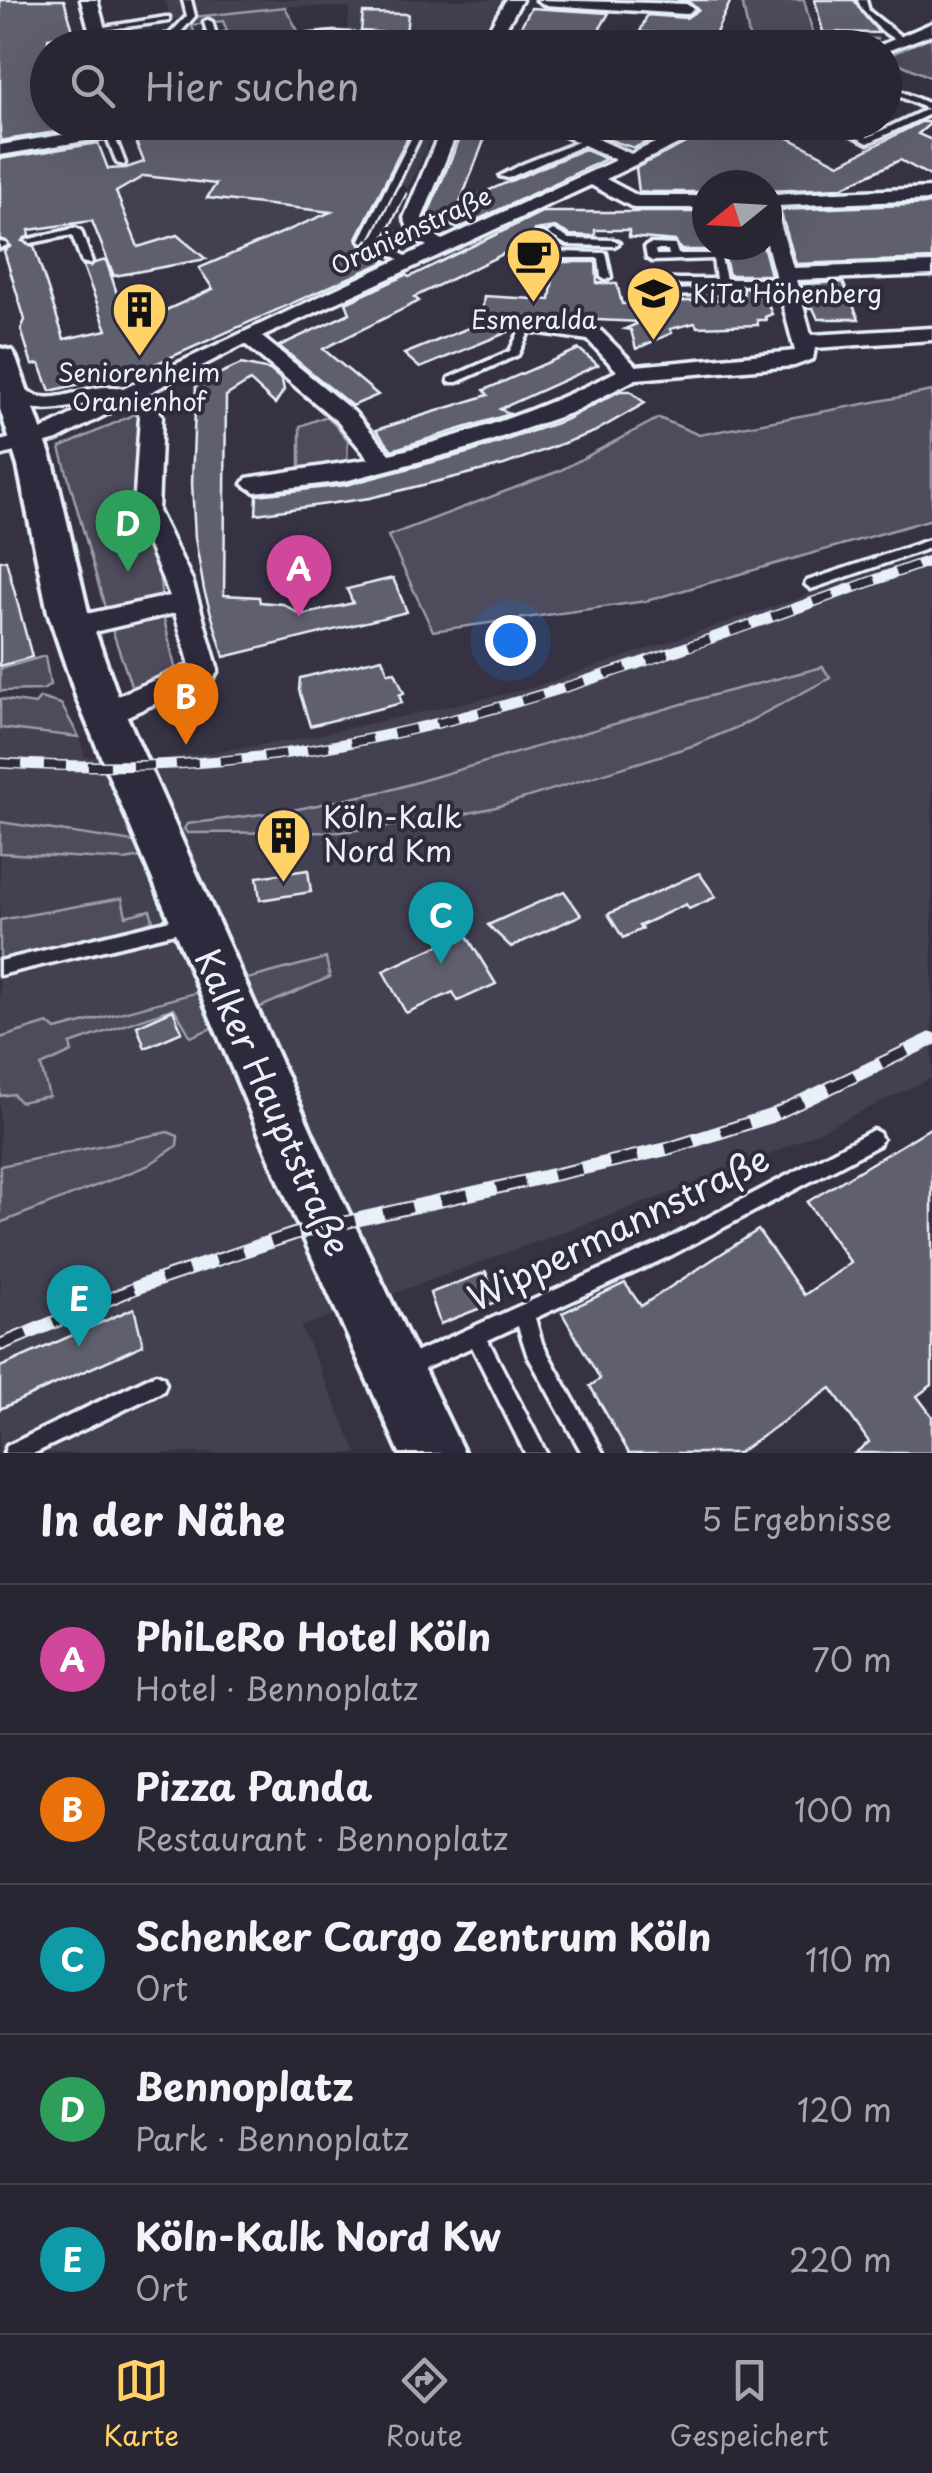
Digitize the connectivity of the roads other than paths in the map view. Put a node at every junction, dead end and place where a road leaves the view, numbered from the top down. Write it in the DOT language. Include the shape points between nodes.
graph roads {
  1 [pos="89,0"];
  2 [pos="187,0"];
  3 [pos="514,0"];
  4 [pos="545,0"];
  5 [pos="862,0"];
  6 [pos="686,9"];
  7 [pos="166,19"];
  8 [pos="208,22"];
  9 [pos="96,29"];
  10 [pos="182,30"];
  11 [pos="211,30"];
  12 [pos="495,30"];
  13 [pos="885,30"];
  14 [pos="930,30"];
  15 [pos="902,39"];
  16 [pos="902,95"];
  17 [pos="932,109"];
  18 [pos="902,124"];
  19 [pos="61,140"];
  20 [pos="112,140"];
  21 [pos="414,140"];
  22 [pos="445,140"];
  23 [pos="584,140"];
  24 [pos="592,140"];
  25 [pos="675,140"];
  26 [pos="0,150"];
  27 [pos="406,156"];
  28 [pos="437,160"];
  29 [pos="630,160"];
  30 [pos="121,163"];
  31 [pos="504,176"];
  32 [pos="591,178"];
  33 [pos="932,194"];
  34 [pos="692,202"];
  35 [pos="782,203"];
  36 [pos="554,232"];
  37 [pos="540,235"];
  38 [pos="31,240"];
  39 [pos="614,243"];
  40 [pos="441,248"];
  41 [pos="546,255"];
  42 [pos="674,256"];
  43 [pos="782,257"];
  44 [pos="87,262"];
  45 [pos="411,262"];
  46 [pos="932,269"];
  47 [pos="548,273"];
  48 [pos="606,277"];
  49 [pos="646,282"];
  50 [pos="722,282"];
  51 [pos="789,282"];
  52 [pos="672,292"];
  53 [pos="527,326"];
  54 [pos="932,334"];
  55 [pos="248,336"];
  56 [pos="806,348"];
  57 [pos="6,373"];
  58 [pos="631,373"];
  59 [pos="453,380"];
  60 [pos="131,394"];
  61 [pos="13,445"];
  62 [pos="385,463"];
  63 [pos="254,484"];
  64 [pos="932,543"];
  65 [pos="812,584"];
  66 [pos="184,602"];
  67 [pos="72,627"];
  68 [pos="111,732"];
  69 [pos="192,922"];
  70 [pos="0,968"];
  71 [pos="872,1139"];
  72 [pos="524,1314"];
  73 [pos="475,1334"];
  74 [pos="393,1375"];
  75 [pos="156,1384"];
  76 [pos="14,1453"];
  77 [pos="433,1453"];
  78 [pos="536,1453"];
  79 [pos="593,1453"];
  1 -- 9 [label="street"];
  2 -- 10 [label="lane" via="192,16"];
  3 -- 12 [label="street"];
  4 -- 6 [label="street"];
  5 -- 13 [label="lane"];
  7 -- 9 [label="lane"];
  8 -- 11 [label="lane"];
  14 -- 15 [label="street"];
  16 -- 17 [label="lane"];
  17 -- 18 [label="lane"];
  19 -- 26 [label="street"];
  20 -- 30 [label="lane"];
  21 -- 27 [label="lane"];
  22 -- 28 [label="street"];
  23 -- 31 [label="lane"];
  24 -- 29 [label="street"];
  25 -- 29 [label="street, Oranienstraße"];
  27 -- 28 [label="lane"];
  27 -- 45 [label="lane, bridge" via="374,246"];
  28 -- 40 [label="street" via="414,224"];
  29 -- 32 [label="street, Oranienstraße"];
  32 -- 34 [label="street" via="634,202"];
  32 -- 40 [label="street, Oranienstraße" via="520,217"];
  33 -- 35 [label="street"];
  36 -- 39 [label="lane" via="567,242"];
  37 -- 41 [label="lane"];
  38 -- 44 [label="lane" via="76,231"];
  40 -- 45 [label="street, Oranienstraße"];
  41 -- 47 [label="lane"];
  41 -- 48 [label="lane" via="604,255"];
  42 -- 50 [label="lane" via="716,256"];
  43 -- 51 [label="street"];
  45 -- 55 [label="street, Oranienstraße"];
  46 -- 51 [label="street"];
  49 -- 50 [label="lane"];
  50 -- 51 [label="lane"];
  51 -- 52 [label="lane"];
  51 -- 56 [label="street"];
  53 -- 58 [label="street" via="594,335"];
  53 -- 59 [label="lane" via="514,353"];
  54 -- 56 [label="street"];
  55 -- 60 [label="street, Oranienstraße"];
  55 -- 62 [label="street" via="346,417"];
  56 -- 58 [label="street" via="794,360"];
  57 -- 60 [label="street, Oranienstraße" via="24,400 42,404"];
  57 -- 61 [label="main road, Kalker Hauptstraße"];
  58 -- 62 [label="street" via="515,427"];
  60 -- 61 [label="street, Oranienstraße" via="49,435"];
  60 -- 66 [label="street" via="151,415 146,511"];
  61 -- 67 [label="main road, Kalker Hauptstraße"];
  62 -- 63 [label="street"];
  64 -- 65 [label="lane"];
  66 -- 67 [label="street"];
  66 -- 68 [label="street" via="204,670"];
  67 -- 68 [label="main road, Kalker Hauptstraße"];
  68 -- 69 [label="main road, Kalker Hauptstraße"];
  69 -- 70 [label="lane"];
  69 -- 74 [label="main road, Kalker Hauptstraße"];
  71 -- 72 [label="lane, Wippermannstraße" via="666,1249"];
  72 -- 73 [label="lane, Wippermannstraße"];
  72 -- 79 [label="lane" via="534,1347"];
  73 -- 74 [label="lane, Wippermannstraße"];
  73 -- 78 [label="lane"];
  74 -- 77 [label="main road, Kalker Hauptstraße"];
  75 -- 76 [label="lane"];
}
